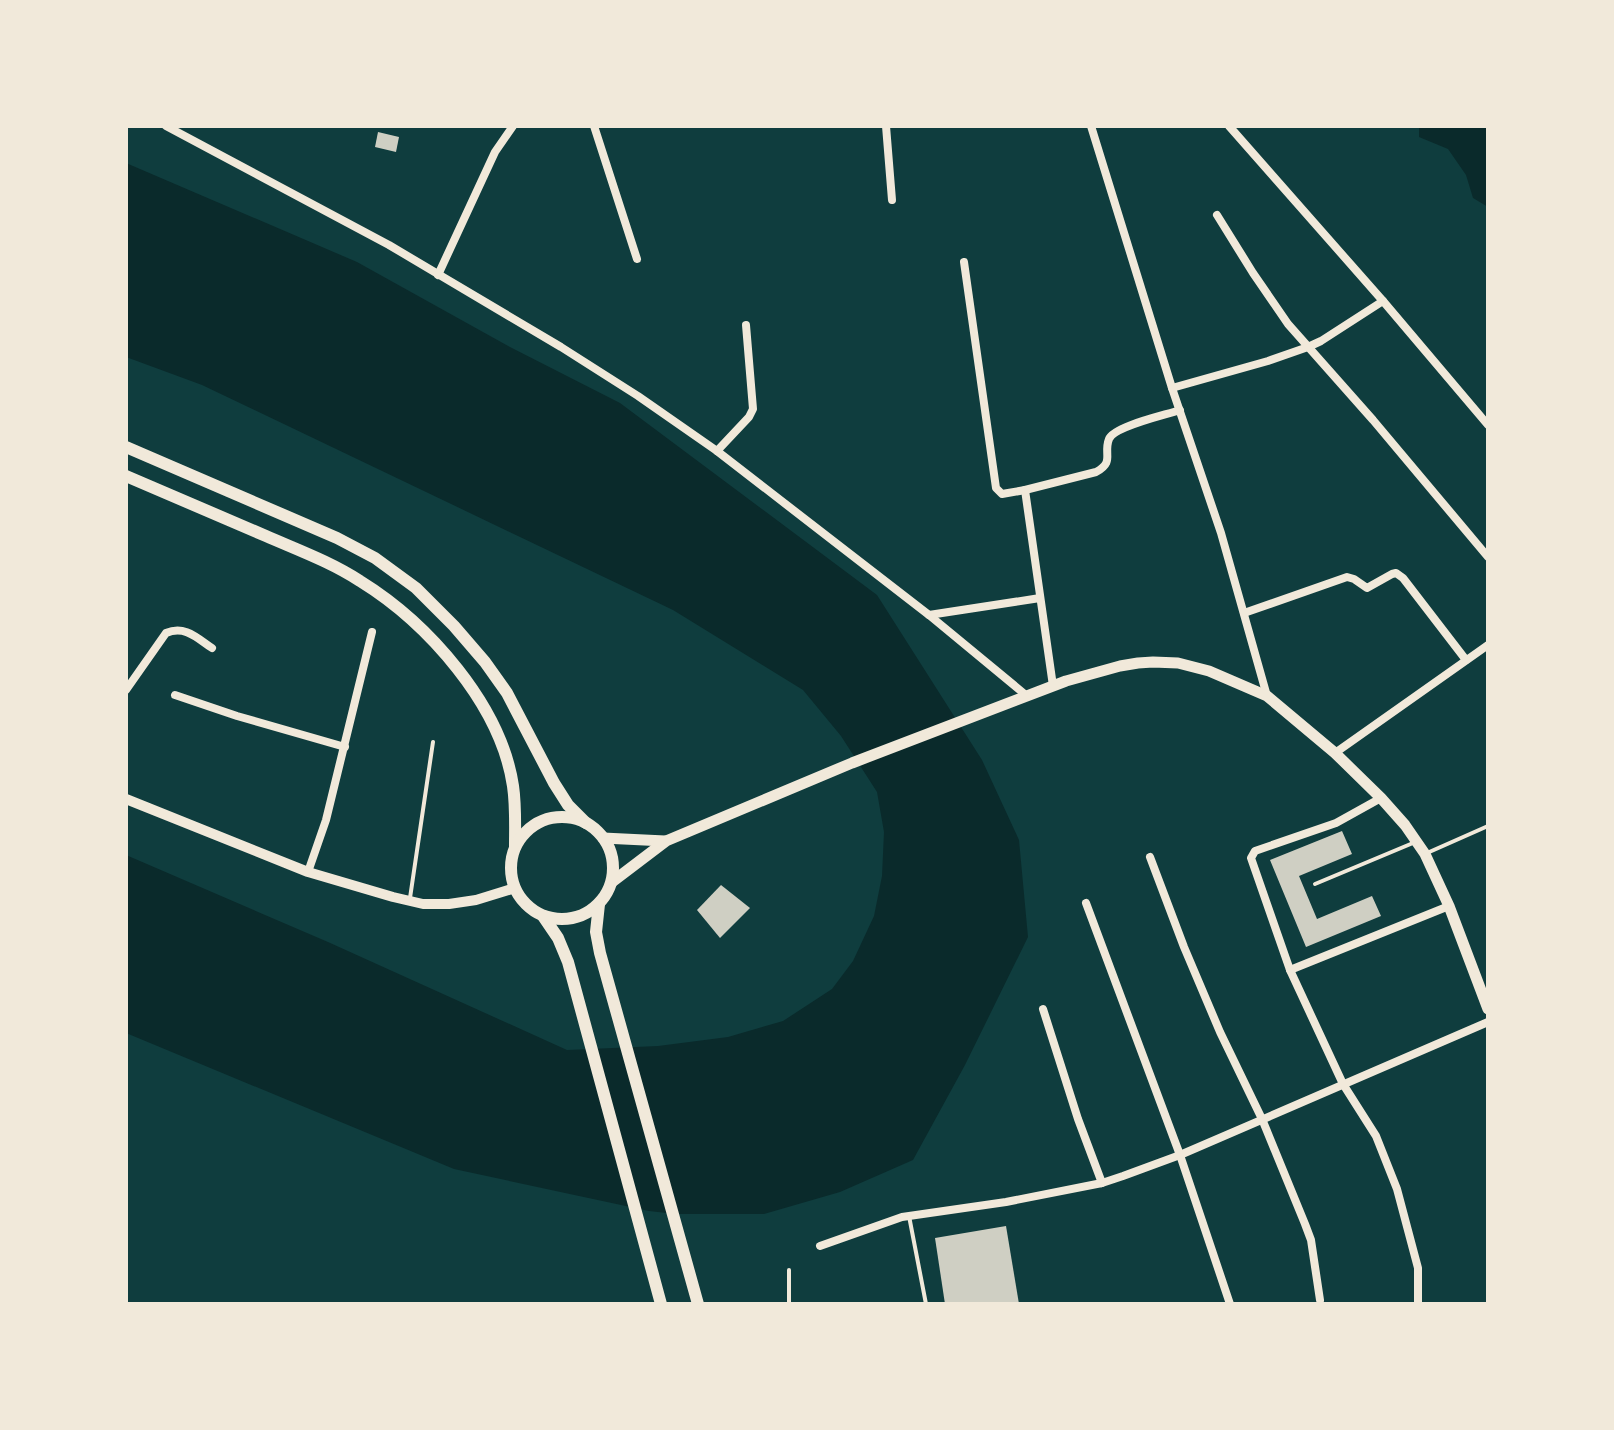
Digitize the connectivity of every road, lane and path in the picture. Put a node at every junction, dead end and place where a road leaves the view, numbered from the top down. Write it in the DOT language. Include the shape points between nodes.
graph roads {
  1 [pos="166,126"];
  2 [pos="513,126"];
  3 [pos="594,126"];
  4 [pos="886,126"];
  5 [pos="1091,126"];
  6 [pos="1229,126"];
  7 [pos="892,200"];
  8 [pos="1217,215"];
  9 [pos="637,259"];
  10 [pos="964,262"];
  11 [pos="438,275"];
  12 [pos="1383,301"];
  13 [pos="746,325"];
  14 [pos="1308,347"];
  15 [pos="1172,388"];
  16 [pos="1180,410"];
  17 [pos="1488,425"];
  18 [pos="126,447"];
  19 [pos="717,451"];
  20 [pos="126,476"];
  21 [pos="1025,490"];
  22 [pos="1488,557"];
  23 [pos="1040,598"];
  24 [pos="1244,613"];
  25 [pos="929,615"];
  26 [pos="372,632"];
  27 [pos="1488,645"];
  28 [pos="212,648"];
  29 [pos="1466,660"];
  30 [pos="1053,686"];
  31 [pos="126,690"];
  32 [pos="175,695"];
  33 [pos="1027,696"];
  34 [pos="1267,696"];
  35 [pos="433,742"];
  36 [pos="345,747"];
  37 [pos="1335,753"];
  38 [pos="1381,798"];
  39 [pos="126,799"];
  40 [pos="586,823"];
  41 [pos="1488,826"];
  42 [pos="603,838"];
  43 [pos="666,841"];
  44 [pos="1417,842"];
  45 [pos="515,847"];
  46 [pos="1425,854"];
  47 [pos="1150,857"];
  48 [pos="308,872"];
  49 [pos="612,882"];
  50 [pos="1315,884"];
  51 [pos="515,888"];
  52 [pos="410,901"];
  53 [pos="1086,903"];
  54 [pos="599,904"];
  55 [pos="1449,906"];
  56 [pos="543,916"];
  57 [pos="1290,970"];
  58 [pos="1043,1009"];
  59 [pos="1488,1009"];
  60 [pos="1488,1022"];
  61 [pos="1343,1084"];
  62 [pos="1262,1119"];
  63 [pos="1180,1155"];
  64 [pos="1102,1183"];
  65 [pos="909,1216"];
  66 [pos="820,1246"];
  67 [pos="789,1270"];
  68 [pos="1320,1300"];
  69 [pos="661,1304"];
  70 [pos="698,1304"];
  71 [pos="789,1304"];
  72 [pos="926,1304"];
  73 [pos="1230,1304"];
  74 [pos="1418,1304"];
  1 -- 11 [label="street"];
  2 -- 11 [label="street" via="495,152"];
  3 -- 9 [label="street"];
  4 -- 7 [label="street"];
  5 -- 15 [label="street"];
  6 -- 12 [label="street"];
  8 -- 14 [label="street"];
  10 -- 21 [label="street" via="996,488 1002,494"];
  11 -- 19 [label="street" via="595,368"];
  12 -- 14 [label="street"];
  12 -- 17 [label="street"];
  13 -- 19 [label="street" via="753,409"];
  14 -- 15 [label="street"];
  14 -- 22 [label="street"];
  15 -- 16 [label="street"];
  16 -- 21 [label="street" via="1113,434 1108,461 1096,472"];
  16 -- 24 [label="street"];
  18 -- 40 [label="main road" via="337,538 416,588 485,662 554,783"];
  19 -- 25 [label="street"];
  20 -- 45 [label="main road" via="327,562 361,581 426,635 470,686 491,721 513,785"];
  21 -- 23 [label="street"];
  23 -- 25 [label="street"];
  23 -- 30 [label="street"];
  24 -- 29 [label="street" via="1347,577 1367,588 1396,573"];
  24 -- 34 [label="street"];
  25 -- 33 [label="street"];
  26 -- 36 [label="street"];
  27 -- 29 [label="street"];
  28 -- 31 [label="street" via="185,630 166,633"];
  29 -- 37 [label="street"];
  30 -- 33 [label="main road"];
  30 -- 34 [label="main road" via="1120,666 1178,663"];
  32 -- 36 [label="street"];
  33 -- 43 [label="main road"];
  34 -- 37 [label="main road"];
  35 -- 52 [label="lane"];
  36 -- 48 [label="street"];
  37 -- 38 [label="main road"];
  38 -- 44 [label="main road"];
  38 -- 57 [label="street" via="1336,823 1251,855"];
  39 -- 48 [label="street"];
  40 -- 42 [label="main road"];
  40 -- 45 [label="main road" via="559,817 545,820"];
  41 -- 46 [label="lane"];
  42 -- 43 [label="main road"];
  42 -- 49 [label="main road" via="612,858"];
  43 -- 49 [label="main road"];
  44 -- 46 [label="main road"];
  44 -- 50 [label="lane"];
  45 -- 51 [label="main road"];
  46 -- 55 [label="main road"];
  47 -- 62 [label="street" via="1220,1032"];
  48 -- 52 [label="street"];
  49 -- 54 [label="main road"];
  51 -- 52 [label="street" via="449,904"];
  51 -- 56 [label="main road"];
  53 -- 63 [label="street"];
  54 -- 56 [label="main road" via="572,919"];
  54 -- 70 [label="main road" via="600,953"];
  55 -- 57 [label="street"];
  55 -- 59 [label="main road"];
  56 -- 69 [label="main road" via="568,962"];
  57 -- 61 [label="street"];
  58 -- 64 [label="street"];
  60 -- 61 [label="street"];
  61 -- 62 [label="street"];
  61 -- 74 [label="street" via="1376,1136 1397,1189 1418,1268"];
  62 -- 63 [label="street"];
  62 -- 68 [label="street" via="1311,1240"];
  63 -- 64 [label="street"];
  63 -- 73 [label="street"];
  64 -- 65 [label="street"];
  65 -- 66 [label="street"];
  65 -- 72 [label="lane"];
  67 -- 71 [label="lane"];
}
